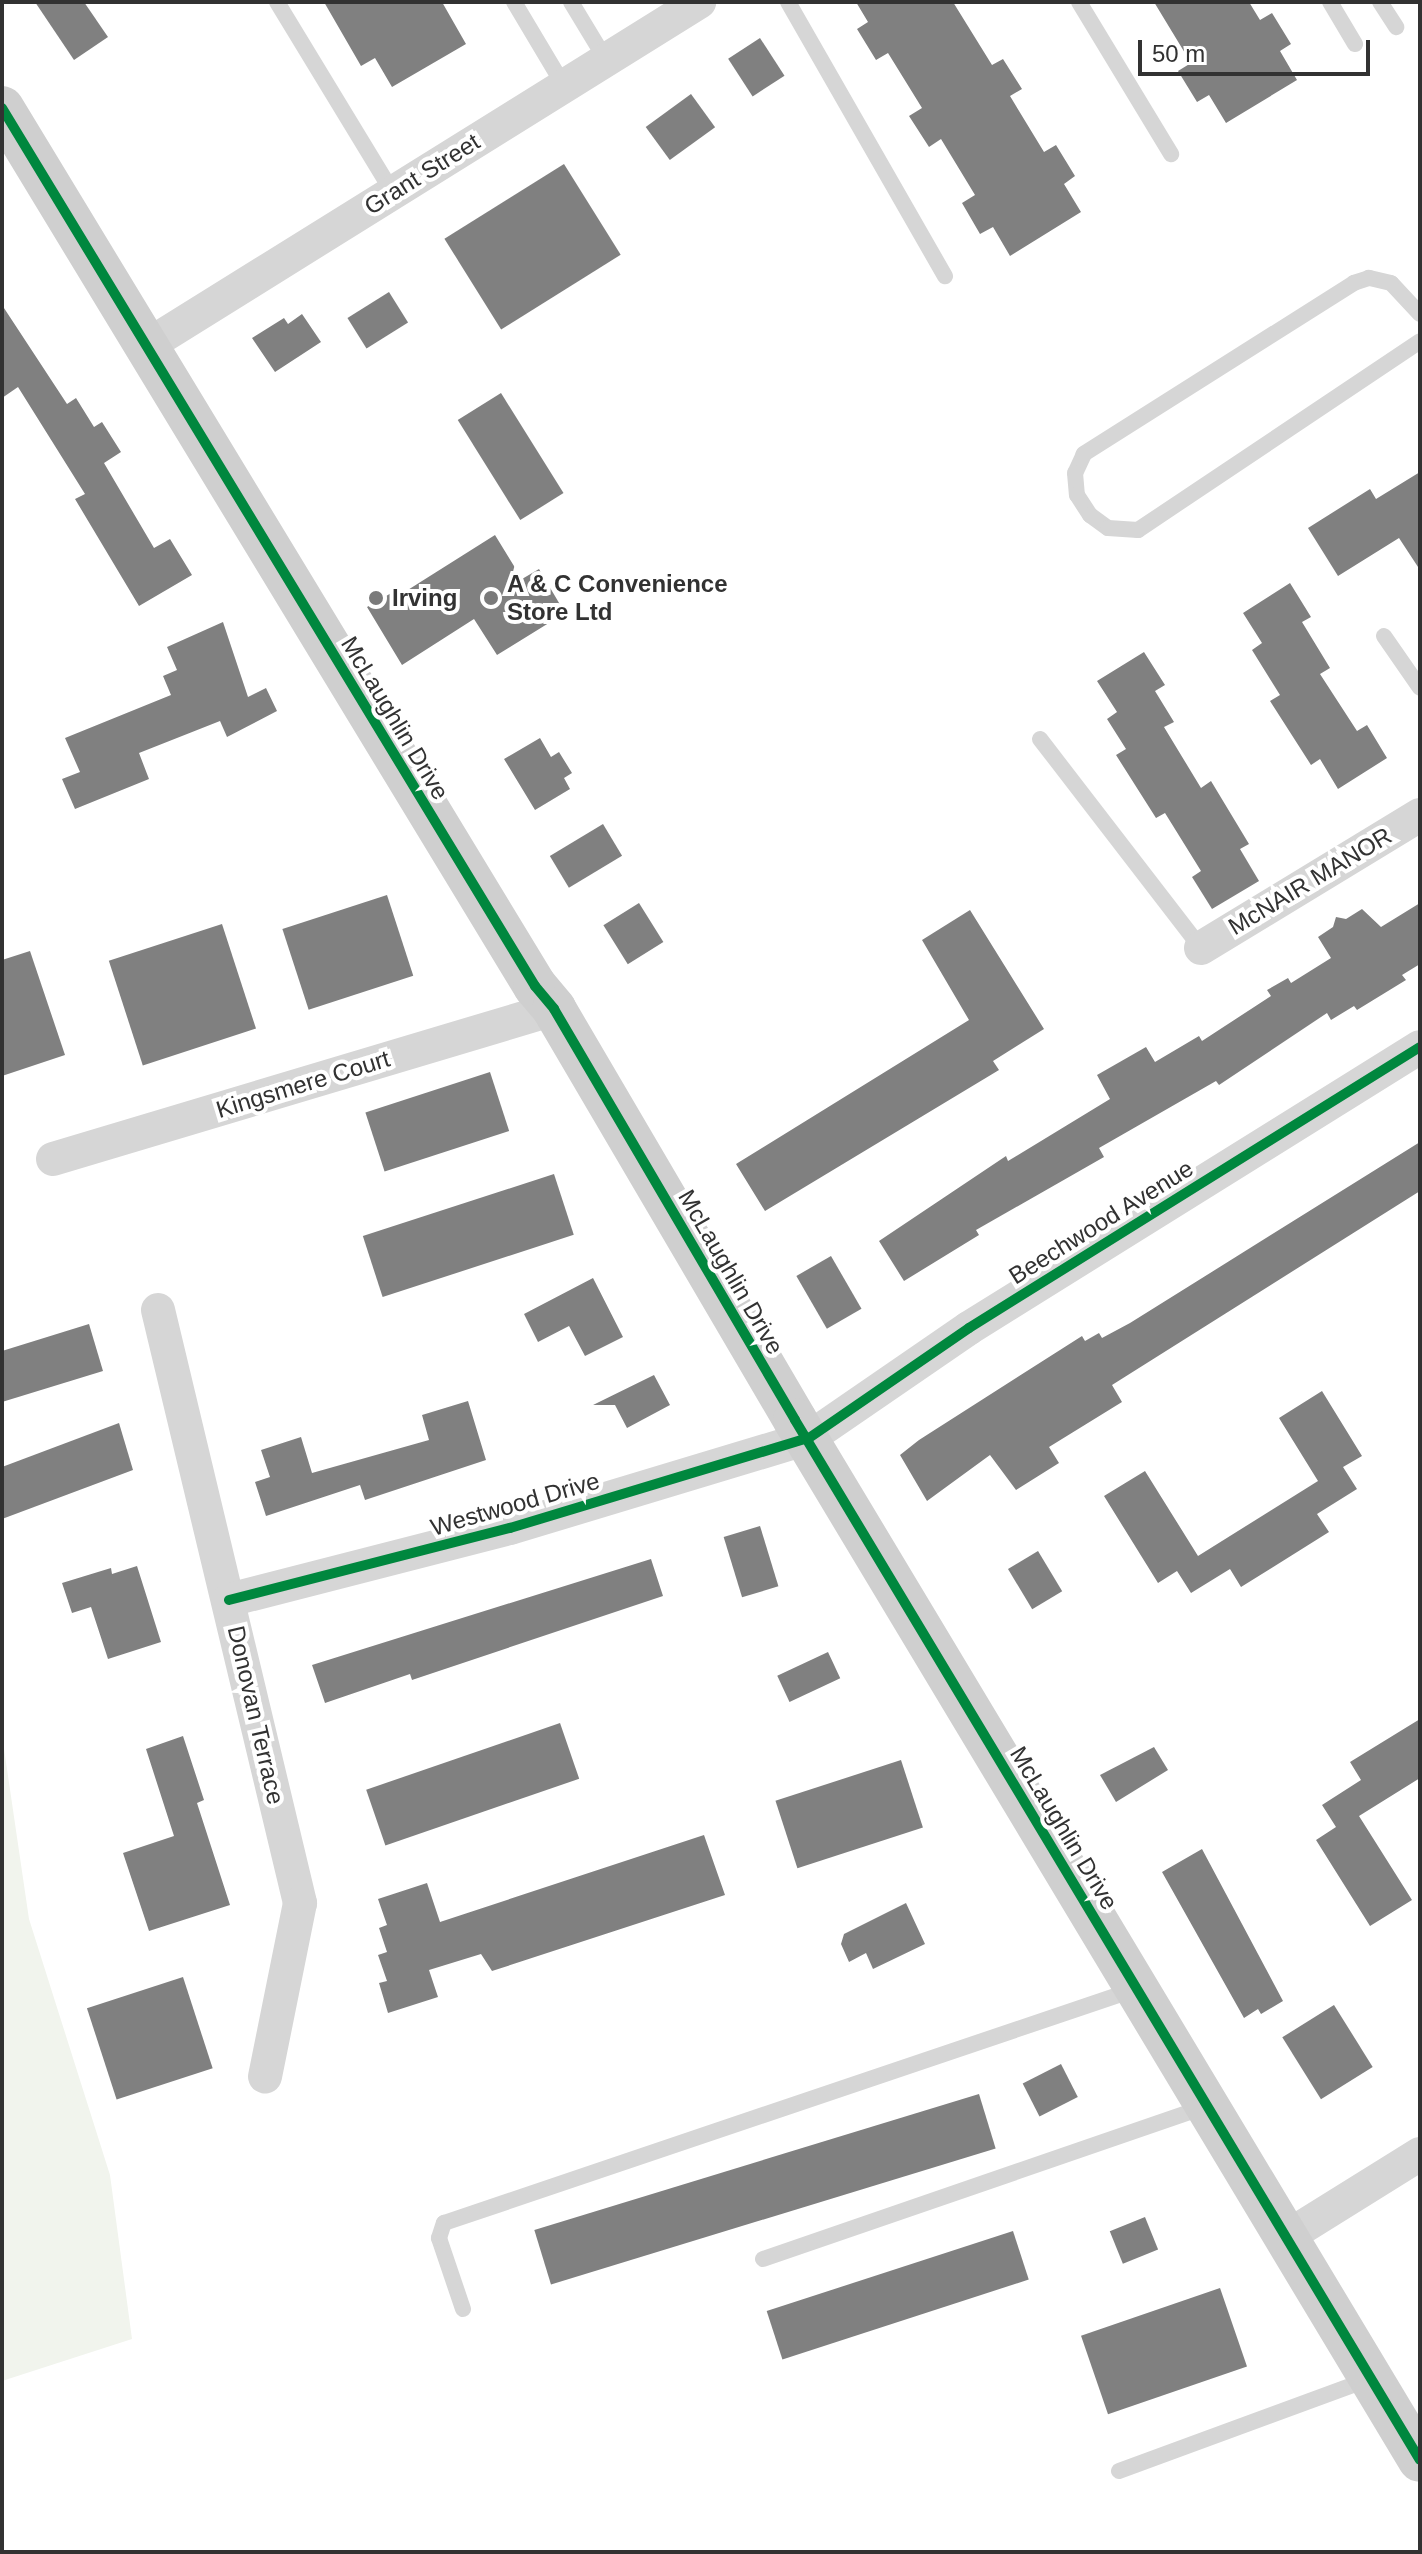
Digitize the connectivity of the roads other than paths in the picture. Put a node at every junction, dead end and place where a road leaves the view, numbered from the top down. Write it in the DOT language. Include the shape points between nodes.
graph roads {
  1 [pos="277,2"];
  2 [pos="514,2"];
  3 [pos="571,2"];
  4 [pos="699,2"];
  5 [pos="788,2"];
  6 [pos="1079,2"];
  7 [pos="1330,2"];
  8 [pos="1380,2"];
  9 [pos="1396,27"];
  10 [pos="1355,44"];
  11 [pos="606,60"];
  12 [pos="564,86"];
  13 [pos="2,108"];
  14 [pos="1171,154"];
  15 [pos="393,193"];
  16 [pos="945,276"];
  17 [pos="1420,314"];
  18 [pos="1420,341"];
  19 [pos="145,347"];
  20 [pos="1384,636"];
  21 [pos="1420,688"];
  22 [pos="1040,739"];
  23 [pos="1420,815"];
  24 [pos="1201,948"];
  25 [pos="554,1009"];
  26 [pos="1420,1047"];
  27 [pos="53,1159"];
  28 [pos="158,1310"];
  29 [pos="809,1438"];
  30 [pos="229,1600"];
  31 [pos="1136,1989"];
  32 [pos="265,2076"];
  33 [pos="1206,2106"];
  34 [pos="1420,2154"];
  35 [pos="1285,2238"];
  36 [pos="763,2259"];
  37 [pos="463,2309"];
  38 [pos="1371,2379"];
  39 [pos="1420,2460"];
  40 [pos="1119,2471"];
  1 -- 15 [label="lane"];
  2 -- 12 [label="lane"];
  3 -- 11 [label="lane"];
  4 -- 11 [label="street, Grant Street"];
  5 -- 16 [label="lane"];
  6 -- 14 [label="lane"];
  7 -- 10 [label="lane"];
  8 -- 9 [label="lane"];
  11 -- 12 [label="street, Grant Street"];
  12 -- 15 [label="street, Grant Street"];
  13 -- 19 [label="main road, McLaughlin Drive"];
  15 -- 19 [label="street, Grant Street"];
  17 -- 18 [label="lane" via="1391,283 1369,278 1354,283 1084,454 1075,473 1077,495 1090,515 1108,528 1138,530"];
  19 -- 25 [label="main road, McLaughlin Drive" via="535,986"];
  20 -- 21 [label="lane"];
  22 -- 24 [label="lane"];
  23 -- 24 [label="street, McNAIR MANOR"];
  25 -- 27 [label="street, Kingsmere Court"];
  25 -- 29 [label="main road, McLaughlin Drive"];
  26 -- 29 [label="street, Beechwood Avenue" via="969,1328"];
  28 -- 30 [label="street, Donovan Terrace"];
  29 -- 30 [label="street, Westwood Drive" via="510,1528"];
  29 -- 31 [label="main road, McLaughlin Drive"];
  30 -- 32 [label="street, Donovan Terrace" via="300,1903"];
  31 -- 33 [label="main road, McLaughlin Drive"];
  31 -- 37 [label="lane" via="444,2223 439,2238"];
  33 -- 35 [label="main road, McLaughlin Drive"];
  33 -- 36 [label="lane"];
  34 -- 35 [label="street"];
  35 -- 38 [label="main road, McLaughlin Drive"];
  38 -- 39 [label="main road, McLaughlin Drive"];
  38 -- 40 [label="lane"];
}
